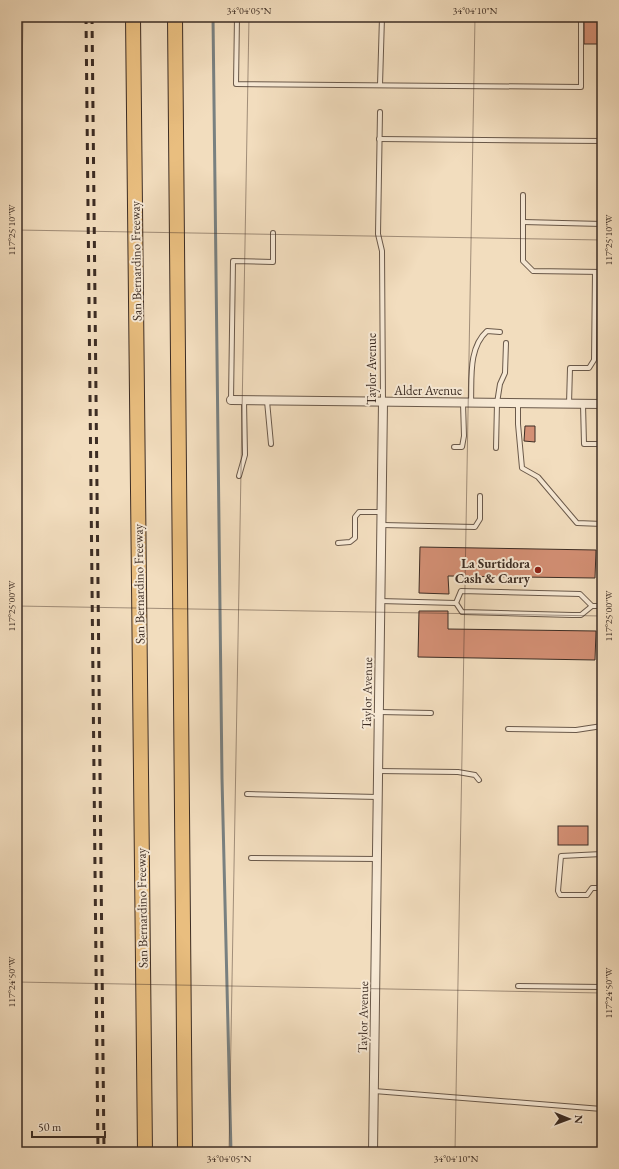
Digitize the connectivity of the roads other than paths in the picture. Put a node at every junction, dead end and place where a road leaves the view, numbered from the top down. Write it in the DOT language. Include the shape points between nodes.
graph roads {
  1 [pos="133,17"];
  2 [pos="175,17"];
  3 [pos="237,17"];
  4 [pos="382,17"];
  5 [pos="581,17"];
  6 [pos="380,85"];
  7 [pos="380,112"];
  8 [pos="380,139"];
  9 [pos="602,141"];
  10 [pos="523,194"];
  11 [pos="523,222"];
  12 [pos="602,224"];
  13 [pos="273,233"];
  14 [pos="595,272"];
  15 [pos="602,272"];
  16 [pos="500,332"];
  17 [pos="506,343"];
  18 [pos="230,400"];
  19 [pos="244,401"];
  20 [pos="267,401"];
  21 [pos="383,402"];
  22 [pos="467,403"];
  23 [pos="497,403"];
  24 [pos="518,403"];
  25 [pos="569,404"];
  26 [pos="583,404"];
  27 [pos="602,404"];
  28 [pos="271,444"];
  29 [pos="602,444"];
  30 [pos="454,448"];
  31 [pos="496,448"];
  32 [pos="239,476"];
  33 [pos="480,496"];
  34 [pos="382,512"];
  35 [pos="602,524"];
  36 [pos="381,525"];
  37 [pos="338,543"];
  38 [pos="380,601"];
  39 [pos="456,603"];
  40 [pos="592,606"];
  41 [pos="602,606"];
  42 [pos="379,712"];
  43 [pos="431,713"];
  44 [pos="602,726"];
  45 [pos="508,729"];
  46 [pos="378,771"];
  47 [pos="479,780"];
  48 [pos="247,794"];
  49 [pos="378,797"];
  50 [pos="602,854"];
  51 [pos="251,858"];
  52 [pos="377,859"];
  53 [pos="602,888"];
  54 [pos="518,986"];
  55 [pos="602,987"];
  56 [pos="374,1091"];
  57 [pos="602,1110"];
  58 [pos="145,1152"];
  59 [pos="185,1152"];
  60 [pos="373,1152"];
  1 -- 58 [label="highway, San Bernardino Freeway"];
  2 -- 59 [label="highway"];
  3 -- 6 [label="lane" via="236,84"];
  4 -- 6 [label="lane"];
  5 -- 6 [label="lane" via="581,87"];
  7 -- 8 [label="lane, Taylor Avenue"];
  8 -- 9 [label="lane"];
  8 -- 21 [label="lane, Taylor Avenue" via="378,234 382,251"];
  10 -- 11 [label="lane"];
  11 -- 12 [label="lane"];
  11 -- 14 [label="lane" via="522,262 533,271"];
  13 -- 18 [label="lane" via="273,262 233,261"];
  14 -- 15 [label="lane"];
  14 -- 25 [label="lane" via="594,360 589,368 570,368"];
  16 -- 22 [label="lane" via="487,331 479,339"];
  17 -- 23 [label="lane" via="505,373"];
  18 -- 19 [label="street, Alder Avenue"];
  19 -- 20 [label="street, Alder Avenue"];
  19 -- 32 [label="lane" via="245,455"];
  20 -- 21 [label="street, Alder Avenue"];
  20 -- 28 [label="lane"];
  21 -- 22 [label="street, Alder Avenue"];
  21 -- 34 [label="street, Taylor Avenue"];
  22 -- 23 [label="street, Alder Avenue"];
  22 -- 30 [label="lane" via="462,447"];
  23 -- 24 [label="street, Alder Avenue"];
  23 -- 31 [label="lane"];
  24 -- 25 [label="street, Alder Avenue"];
  24 -- 35 [label="lane" via="522,468 538,477 577,523"];
  25 -- 26 [label="street, Alder Avenue"];
  26 -- 27 [label="street, Alder Avenue"];
  26 -- 29 [label="lane" via="584,444"];
  33 -- 36 [label="lane" via="480,519 475,527"];
  34 -- 36 [label="street, Taylor Avenue"];
  34 -- 37 [label="lane" via="359,512 355,517 355,538 350,542"];
  36 -- 38 [label="street, Taylor Avenue"];
  38 -- 39 [label="lane"];
  38 -- 42 [label="street, Taylor Avenue"];
  39 -- 40 [label="lane" via="462,612 572,615 581,615"];
  39 -- 40 [label="lane" via="461,591 580,594"];
  40 -- 41 [label="lane"];
  42 -- 43 [label="lane"];
  42 -- 46 [label="street, Taylor Avenue"];
  44 -- 45 [label="lane" via="576,730"];
  46 -- 47 [label="lane" via="458,772 474,775"];
  46 -- 49 [label="street, Taylor Avenue"];
  48 -- 49 [label="lane"];
  49 -- 52 [label="street, Taylor Avenue"];
  50 -- 53 [label="lane" via="561,856 558,891 560,895 587,895 592,888"];
  51 -- 52 [label="lane"];
  52 -- 56 [label="street, Taylor Avenue"];
  54 -- 55 [label="lane"];
  56 -- 57 [label="lane"];
  56 -- 60 [label="street, Taylor Avenue"];
}
